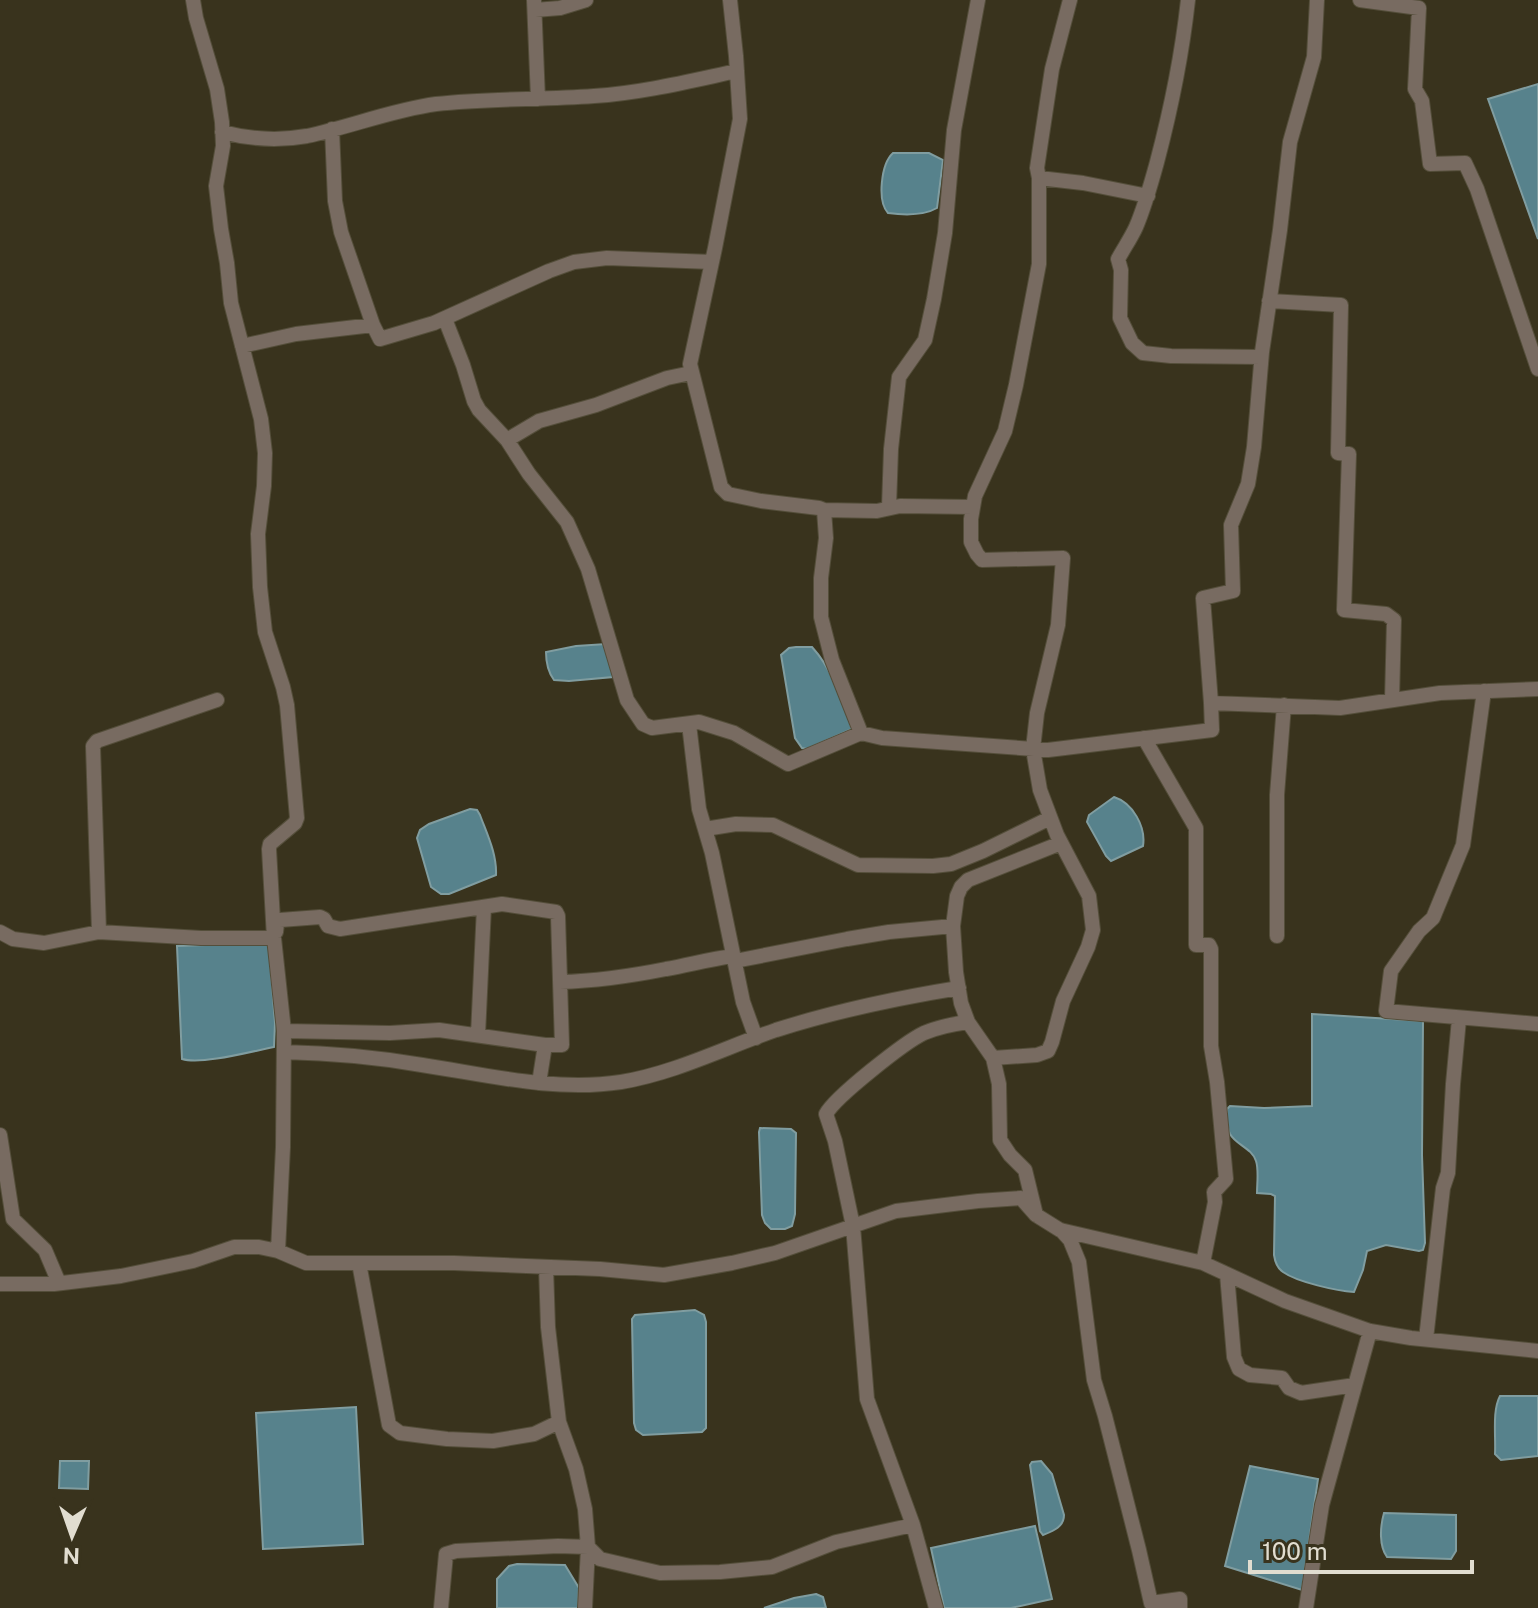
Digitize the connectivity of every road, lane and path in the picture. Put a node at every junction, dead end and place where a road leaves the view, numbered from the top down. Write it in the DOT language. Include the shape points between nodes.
graph roads {
  1 [pos="193,0"];
  2 [pos="586,0"];
  3 [pos="730,0"];
  4 [pos="978,0"];
  5 [pos="1070,0"];
  6 [pos="1188,0"];
  7 [pos="1317,0"];
  8 [pos="1360,0"];
  9 [pos="534,5"];
  10 [pos="737,71"];
  11 [pos="538,99"];
  12 [pos="332,129"];
  13 [pos="222,132"];
  14 [pos="1039,178"];
  15 [pos="1148,196"];
  16 [pos="712,262"];
  17 [pos="1269,301"];
  18 [pos="445,319"];
  19 [pos="373,325"];
  20 [pos="242,346"];
  21 [pos="1261,357"];
  22 [pos="1538,369"];
  23 [pos="691,373"];
  24 [pos="507,440"];
  25 [pos="889,507"];
  26 [pos="973,507"];
  27 [pos="824,510"];
  28 [pos="1538,689"];
  29 [pos="1484,691"];
  30 [pos="217,700"];
  31 [pos="1392,700"];
  32 [pos="1211,703"];
  33 [pos="1284,705"];
  34 [pos="689,724"];
  35 [pos="861,733"];
  36 [pos="1144,738"];
  37 [pos="1033,749"];
  38 [pos="1050,818"];
  39 [pos="705,829"];
  40 [pos="1061,843"];
  41 [pos="484,907"];
  42 [pos="953,926"];
  43 [pos="0,932"];
  44 [pos="99,932"];
  45 [pos="1277,936"];
  46 [pos="274,943"];
  47 [pos="734,959"];
  48 [pos="560,982"];
  49 [pos="959,988"];
  50 [pos="1459,1019"];
  51 [pos="968,1022"];
  52 [pos="1538,1024"];
  53 [pos="284,1031"];
  54 [pos="478,1035"];
  55 [pos="756,1038"];
  56 [pos="545,1045"];
  57 [pos="284,1052"];
  58 [pos="993,1058"];
  59 [pos="539,1083"];
  60 [pos="0,1135"];
  61 [pos="1036,1215"];
  62 [pos="853,1226"];
  63 [pos="1060,1230"];
  64 [pos="278,1251"];
  65 [pos="359,1263"];
  66 [pos="1203,1263"];
  67 [pos="546,1267"];
  68 [pos="1227,1274"];
  69 [pos="59,1283"];
  70 [pos="0,1284"];
  71 [pos="1370,1331"];
  72 [pos="1426,1339"];
  73 [pos="1538,1351"];
  74 [pos="1355,1385"];
  75 [pos="559,1422"];
  76 [pos="913,1525"];
  77 [pos="588,1547"];
  78 [pos="441,1608"];
  79 [pos="585,1608"];
  80 [pos="936,1608"];
  81 [pos="1180,1608"];
  82 [pos="1306,1608"];
  1 -- 13 [label="street" via="217,89"];
  2 -- 9 [label="street" via="560,8"];
  3 -- 10 [label="street"];
  4 -- 25 [label="street" via="954,130 934,299 925,340 899,377"];
  5 -- 14 [label="street" via="1052,69"];
  6 -- 15 [label="street" via="1179,67"];
  7 -- 17 [label="street" via="1314,57 1290,142"];
  8 -- 22 [label="street" via="1419,8 1415,89 1422,101 1430,164 1465,163"];
  9 -- 11 [label="street"];
  10 -- 11 [label="street" via="624,93"];
  10 -- 16 [label="street" via="740,119"];
  11 -- 12 [label="street" via="433,105"];
  12 -- 13 [label="street" via="266,139"];
  12 -- 19 [label="street" via="341,232"];
  13 -- 20 [label="street" via="216,186"];
  14 -- 15 [label="street"];
  14 -- 26 [label="street" via="1039,264 1016,385 1005,431"];
  15 -- 21 [label="street" via="1118,259 1120,318 1132,343 1143,353"];
  16 -- 18 [label="street" via="574,262"];
  16 -- 23 [label="street"];
  17 -- 21 [label="street"];
  17 -- 31 [label="street" via="1341,305 1338,453 1349,454 1344,610 1386,614 1394,620"];
  18 -- 19 [label="street" via="380,339"];
  18 -- 24 [label="street" via="474,401"];
  19 -- 20 [label="street"];
  20 -- 46 [label="street" via="265,453 260,587 265,632 287,705 297,818 269,849"];
  21 -- 32 [label="street" via="1248,484 1231,525 1233,591 1203,598"];
  23 -- 24 [label="street" via="539,421"];
  23 -- 27 [label="street" via="721,487 728,494"];
  24 -- 34 [label="street" via="567,522 588,569 627,700 643,724 652,728"];
  25 -- 26 [label="street"];
  25 -- 27 [label="street"];
  26 -- 37 [label="street" via="971,542 982,560 1063,558 1058,625"];
  27 -- 35 [label="street" via="821,617"];
  28 -- 29 [label="street"];
  29 -- 31 [label="street"];
  29 -- 50 [label="street" via="1463,845 1433,918 1391,971 1386,1011"];
  30 -- 44 [label="street" via="93,746"];
  31 -- 33 [label="street" via="1340,708"];
  32 -- 33 [label="street"];
  32 -- 36 [label="street" via="1212,730"];
  33 -- 45 [label="street" via="1277,795"];
  34 -- 35 [label="street" via="734,733 788,764"];
  34 -- 39 [label="street"];
  35 -- 37 [label="street"];
  36 -- 37 [label="street"];
  36 -- 66 [label="street" via="1196,828 1196,945 1211,949 1211,1046 1226,1179 1214,1192"];
  37 -- 38 [label="street"];
  38 -- 39 [label="street" via="951,864 933,866 858,865 773,825"];
  38 -- 40 [label="street"];
  39 -- 47 [label="street"];
  40 -- 42 [label="street" via="968,880 957,896"];
  40 -- 58 [label="street" via="1089,896 1093,930 1088,947 1048,1051"];
  41 -- 46 [label="street" via="340,929 320,917 280,920"];
  41 -- 48 [label="street" via="502,904 556,912"];
  41 -- 54 [label="street"];
  42 -- 47 [label="street"];
  42 -- 49 [label="street"];
  43 -- 44 [label="street" via="44,943"];
  44 -- 46 [label="street"];
  46 -- 53 [label="street"];
  47 -- 48 [label="street"];
  47 -- 55 [label="street"];
  48 -- 56 [label="street" via="562,1045"];
  49 -- 51 [label="street"];
  49 -- 55 [label="street" via="886,1000"];
  50 -- 52 [label="street"];
  50 -- 72 [label="street" via="1448,1173"];
  51 -- 58 [label="street"];
  51 -- 62 [label="street" via="916,1038 828,1110"];
  53 -- 54 [label="street" via="439,1030"];
  53 -- 57 [label="street"];
  54 -- 56 [label="street"];
  55 -- 59 [label="street" via="666,1072 619,1082"];
  56 -- 59 [label="street"];
  57 -- 59 [label="street" via="389,1060"];
  57 -- 64 [label="street"];
  58 -- 61 [label="street" via="1000,1140 1025,1170"];
  60 -- 69 [label="street" via="13,1219 45,1250"];
  61 -- 62 [label="street" via="1021,1198 896,1211"];
  61 -- 63 [label="street"];
  62 -- 67 [label="street" via="775,1253 664,1275"];
  62 -- 76 [label="street" via="867,1399"];
  63 -- 66 [label="street"];
  63 -- 81 [label="street" via="1079,1262 1094,1380 1151,1603 1180,1599"];
  64 -- 65 [label="street" via="306,1263"];
  64 -- 69 [label="street" via="234,1247 121,1276"];
  65 -- 67 [label="street"];
  65 -- 75 [label="street" via="389,1425 400,1433 493,1441 534,1434"];
  66 -- 68 [label="street"];
  67 -- 75 [label="street"];
  68 -- 71 [label="street"];
  68 -- 74 [label="street" via="1239,1369 1282,1378 1301,1393"];
  69 -- 70 [label="street"];
  71 -- 72 [label="street"];
  71 -- 74 [label="street"];
  72 -- 73 [label="street"];
  74 -- 82 [label="street" via="1322,1505"];
  75 -- 77 [label="street" via="576,1469"];
  76 -- 77 [label="street" via="836,1542 772,1567 720,1572 660,1573 600,1559"];
  76 -- 80 [label="street"];
  77 -- 78 [label="street" via="446,1554"];
  77 -- 79 [label="street"];
}
